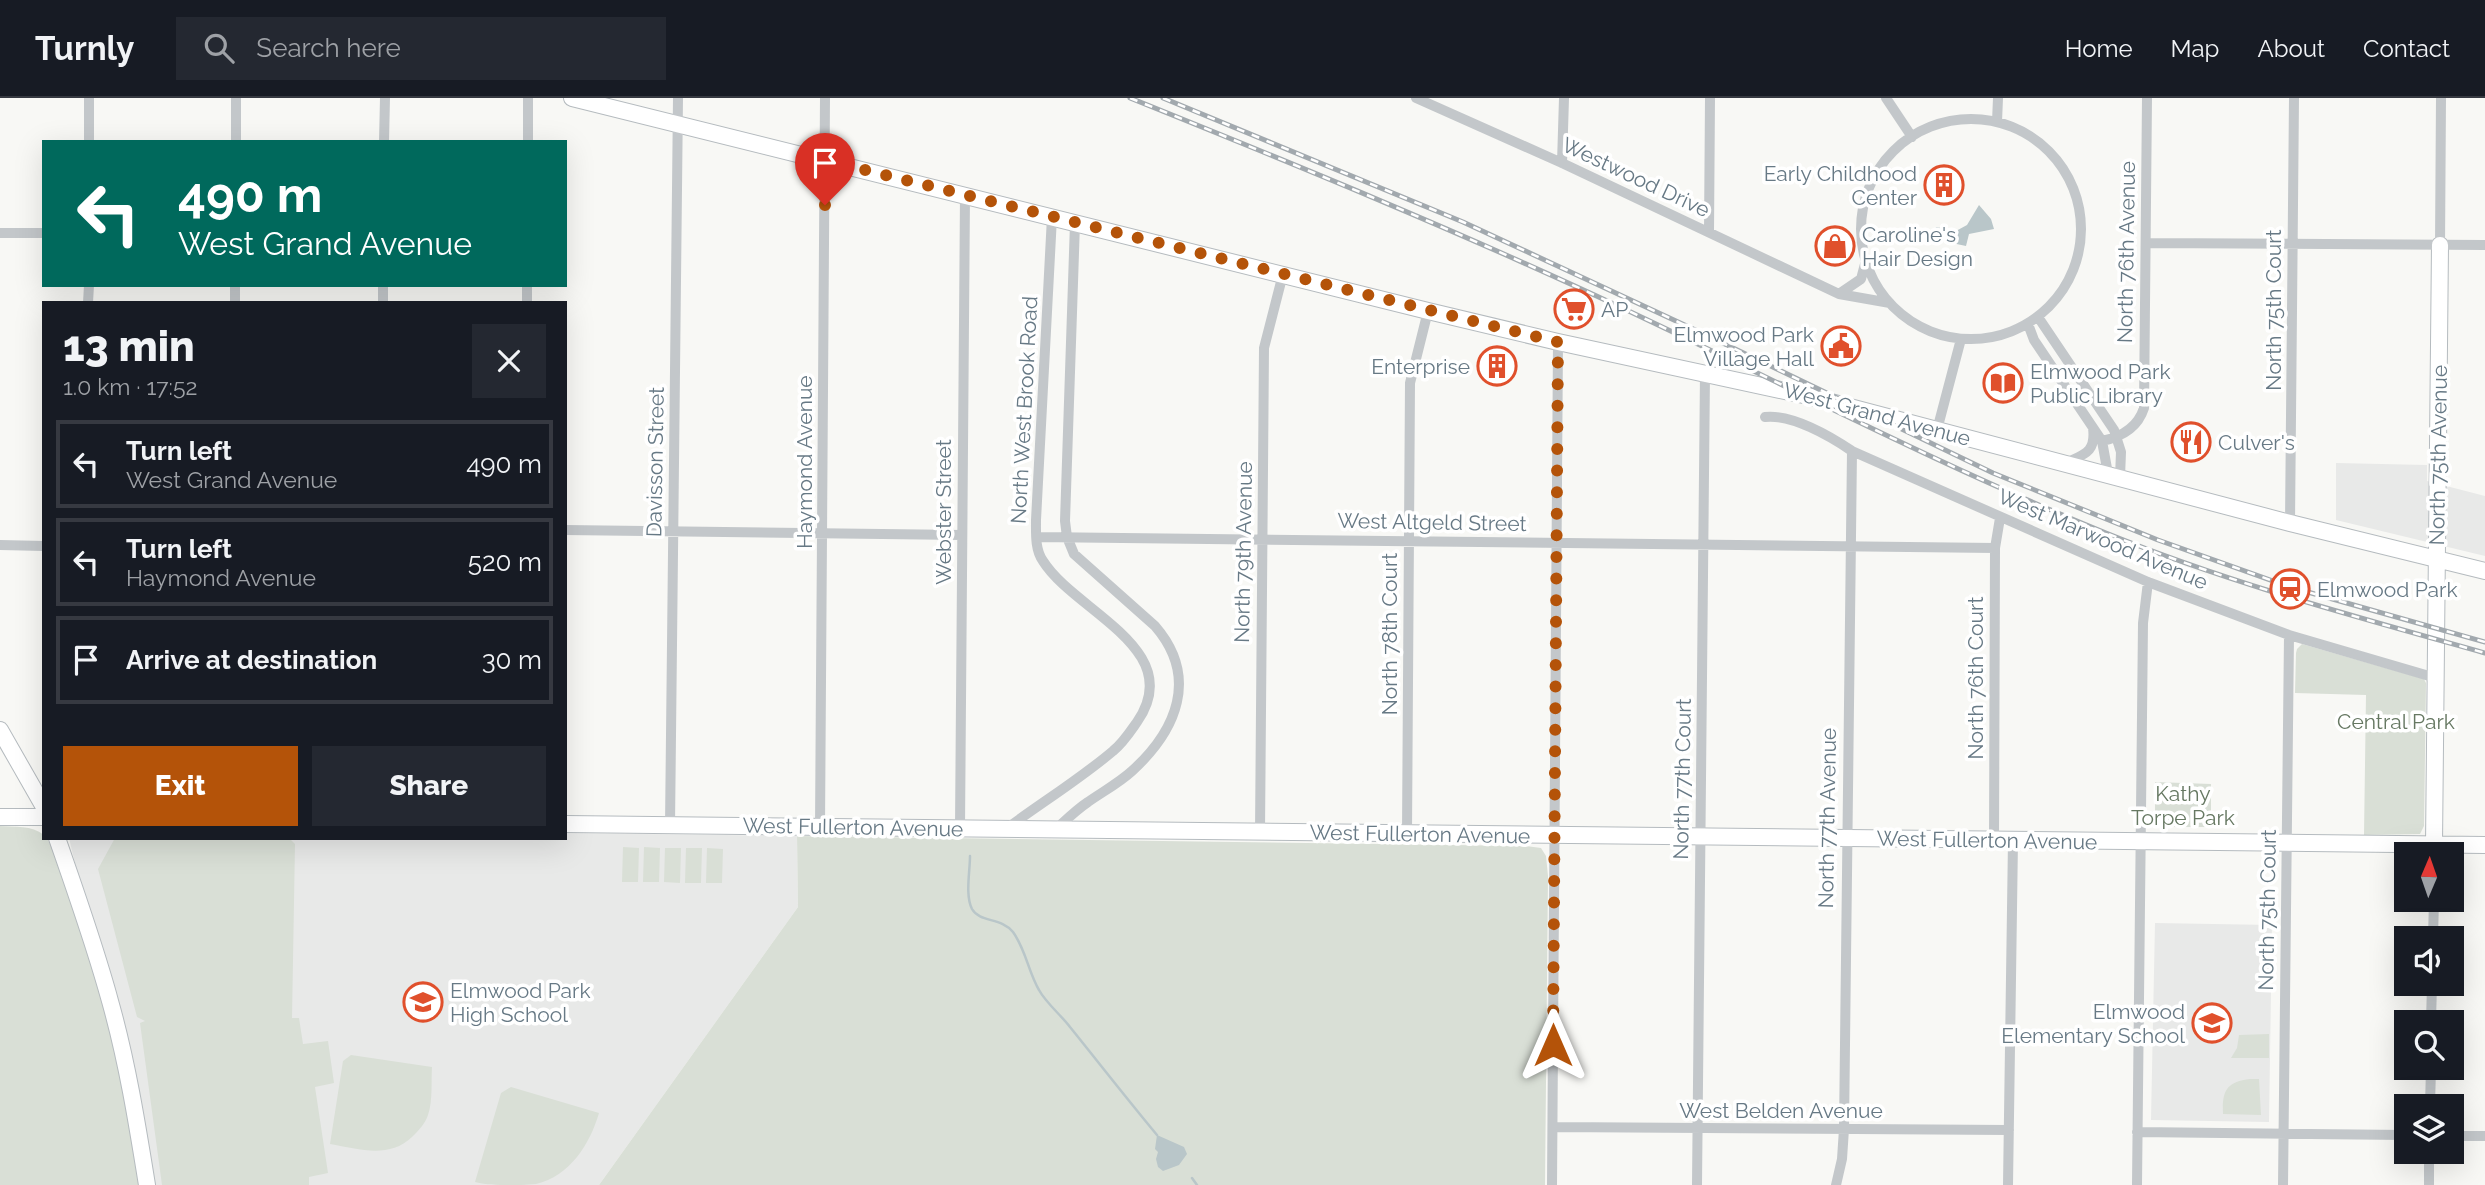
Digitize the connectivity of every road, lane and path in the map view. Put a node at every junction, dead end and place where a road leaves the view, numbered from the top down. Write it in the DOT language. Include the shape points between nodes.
graph roads {
  1 [pos="89,98"];
  2 [pos="236,98"];
  3 [pos="385,98"];
  4 [pos="528,98"];
  5 [pos="572,98"];
  6 [pos="678,98"];
  7 [pos="825,98"];
  8 [pos="1564,98"];
  9 [pos="1710,98"];
  10 [pos="1886,98"];
  11 [pos="1998,98"];
  12 [pos="2147,98"];
  13 [pos="2294,98"];
  14 [pos="2441,98"];
  15 [pos="1419,99"];
  16 [pos="1997,122"];
  17 [pos="678,124"];
  18 [pos="1912,136"];
  19 [pos="89,140"];
  20 [pos="236,140"];
  21 [pos="384,140"];
  22 [pos="528,140"];
  23 [pos="825,160"];
  24 [pos="1562,163"];
  25 [pos="965,195"];
  26 [pos="1052,217"];
  27 [pos="1075,223"];
  28 [pos="1709,232"];
  29 [pos="0,233"];
  30 [pos="42,233"];
  31 [pos="2146,243"];
  32 [pos="2292,244"];
  33 [pos="2440,245"];
  34 [pos="2485,245"];
  35 [pos="1865,264"];
  36 [pos="1283,274"];
  37 [pos="1839,294"];
  38 [pos="1890,303"];
  39 [pos="1428,311"];
  40 [pos="2038,317"];
  41 [pos="2028,324"];
  42 [pos="1961,339"];
  43 [pos="1558,342"];
  44 [pos="1706,373"];
  45 [pos="1765,417"];
  46 [pos="2093,428"];
  47 [pos="1937,430"];
  48 [pos="2117,438"];
  49 [pos="2102,441"];
  50 [pos="1852,451"];
  51 [pos="2066,463"];
  52 [pos="2114,475"];
  53 [pos="2000,517"];
  54 [pos="2290,523"];
  55 [pos="567,530"];
  56 [pos="674,532"];
  57 [pos="822,534"];
  58 [pos="962,535"];
  59 [pos="1037,537"];
  60 [pos="1067,537"];
  61 [pos="1263,539"];
  62 [pos="1409,541"];
  63 [pos="1556,543"];
  64 [pos="0,545"];
  65 [pos="1704,545"];
  66 [pos="42,546"];
  67 [pos="1849,546"];
  68 [pos="1995,548"];
  69 [pos="2437,559"];
  70 [pos="2485,571"];
  71 [pos="2148,582"];
  72 [pos="2289,635"];
  73 [pos="2435,678"];
  74 [pos="0,730"];
  75 [pos="42,804"];
  76 [pos="0,817"];
  77 [pos="42,817"];
  78 [pos="567,824"];
  79 [pos="670,826"];
  80 [pos="820,827"];
  81 [pos="960,828"];
  82 [pos="1006,829"];
  83 [pos="1055,830"];
  84 [pos="1260,832"];
  85 [pos="1407,834"];
  86 [pos="1553,835"];
  87 [pos="1700,837"];
  88 [pos="1846,838"];
  89 [pos="58,840"];
  90 [pos="1994,840"];
  91 [pos="2013,840"];
  92 [pos="2140,842"];
  93 [pos="2434,842"];
  94 [pos="2287,843"];
  95 [pos="2485,845"];
  96 [pos="2394,847"];
  97 [pos="2464,847"];
  98 [pos="1553,1127"];
  99 [pos="1697,1129"];
  100 [pos="1844,1129"];
  101 [pos="2009,1130"];
  102 [pos="2137,1132"];
  103 [pos="2283,1134"];
  104 [pos="2394,1135"];
  105 [pos="2464,1136"];
  106 [pos="2485,1136"];
  107 [pos="2429,1164"];
  108 [pos="147,1185"];
  109 [pos="1552,1185"];
  110 [pos="1697,1185"];
  111 [pos="1836,1185"];
  112 [pos="2008,1185"];
  113 [pos="2137,1185"];
  114 [pos="2283,1185"];
  115 [pos="2429,1185"];
  1 -- 19 [label="street"];
  2 -- 20 [label="street"];
  3 -- 21 [label="street"];
  4 -- 22 [label="street"];
  5 -- 17 [label="street, West Grand Avenue"];
  6 -- 17 [label="street, Davisson Street"];
  7 -- 23 [label="street, Haymond Avenue"];
  8 -- 24 [label="street"];
  9 -- 28 [label="street"];
  10 -- 18 [label="street"];
  11 -- 16 [label="street"];
  12 -- 31 [label="street, North 76th Avenue"];
  13 -- 32 [label="street, North 75th Court"];
  14 -- 33 [label="street, North 75th Avenue"];
  15 -- 24 [label="street, Westwood Drive"];
  16 -- 18 [label="street" via="1950,121"];
  16 -- 40 [label="street" via="2027,134 2052,153 2070,179 2080,207 2081,242 2075,267 2058,297"];
  17 -- 23 [label="street, West Grand Avenue"];
  17 -- 56 [label="street, Davisson Street"];
  18 -- 35 [label="street" via="1885,161 1870,186 1861,224"];
  23 -- 25 [label="street, West Grand Avenue"];
  23 -- 57 [label="street, Haymond Avenue"];
  24 -- 28 [label="street, Westwood Drive"];
  25 -- 26 [label="street, West Grand Avenue"];
  25 -- 58 [label="street, Webster Street"];
  26 -- 27 [label="street, West Grand Avenue"];
  26 -- 59 [label="street, North West Brook Road"];
  27 -- 36 [label="street, West Grand Avenue"];
  27 -- 60 [label="street"];
  28 -- 37 [label="street, Westwood Drive"];
  29 -- 30 [label="street"];
  31 -- 32 [label="street"];
  31 -- 48 [label="street, North 76th Avenue" via="2144,408 2131,428"];
  32 -- 33 [label="street"];
  32 -- 54 [label="street, North 75th Court"];
  33 -- 34 [label="street"];
  33 -- 69 [label="street, North 75th Avenue"];
  35 -- 37 [label="street" via="1861,279"];
  35 -- 38 [label="street"];
  36 -- 39 [label="street, West Grand Avenue"];
  36 -- 61 [label="street, North 79th Avenue" via="1264,348"];
  37 -- 38 [label="street, Westwood Drive"];
  38 -- 42 [label="street" via="1921,327"];
  39 -- 43 [label="street, West Grand Avenue"];
  39 -- 62 [label="street, North 78th Court" via="1410,383"];
  40 -- 41 [label="street"];
  40 -- 48 [label="street"];
  41 -- 42 [label="street" via="1991,337"];
  41 -- 46 [label="street"];
  42 -- 47 [label="street"];
  43 -- 44 [label="street, West Grand Avenue"];
  43 -- 63 [label="street"];
  44 -- 47 [label="street, West Grand Avenue"];
  44 -- 65 [label="street, North 77th Court"];
  45 -- 50 [label="street, West Marwood Avenue" via="1814,429"];
  46 -- 49 [label="street"];
  46 -- 51 [label="street" via="2091,448"];
  47 -- 51 [label="street, West Grand Avenue"];
  48 -- 49 [label="street"];
  48 -- 52 [label="street" via="2121,452"];
  49 -- 52 [label="street"];
  50 -- 53 [label="street, West Marwood Avenue"];
  50 -- 67 [label="street, North 77th Avenue"];
  51 -- 52 [label="street, West Grand Avenue"];
  52 -- 54 [label="street, West Grand Avenue"];
  53 -- 68 [label="street, North 76th Court"];
  53 -- 71 [label="street, West Marwood Avenue"];
  54 -- 69 [label="street, West Grand Avenue"];
  55 -- 56 [label="street"];
  56 -- 57 [label="street"];
  56 -- 79 [label="street, Davisson Street"];
  57 -- 58 [label="street"];
  57 -- 80 [label="street, Haymond Avenue"];
  58 -- 81 [label="street, Webster Street"];
  59 -- 60 [label="street, West Altgeld Street"];
  59 -- 82 [label="street, North West Brook Road" via="1042,561 1055,576 1129,640 1142,657 1151,696 1114,750"];
  60 -- 61 [label="street, West Altgeld Street"];
  60 -- 83 [label="street" via="1074,554 1167,640 1178,672 1179,702 1145,758"];
  61 -- 62 [label="street, West Altgeld Street"];
  61 -- 84 [label="street, North 79th Avenue"];
  62 -- 63 [label="street, West Altgeld Street"];
  62 -- 85 [label="street, North 78th Court"];
  63 -- 65 [label="street, West Altgeld Street"];
  63 -- 86 [label="street"];
  64 -- 66 [label="street"];
  65 -- 67 [label="street, West Altgeld Street"];
  65 -- 87 [label="street, North 77th Court"];
  67 -- 68 [label="street, West Altgeld Street"];
  67 -- 88 [label="street, North 77th Avenue"];
  68 -- 90 [label="street, North 76th Court"];
  69 -- 70 [label="street, West Grand Avenue"];
  69 -- 73 [label="street, North 75th Avenue"];
  71 -- 72 [label="street, West Marwood Avenue"];
  71 -- 92 [label="street" via="2143,623"];
  72 -- 73 [label="street, West Marwood Avenue"];
  72 -- 94 [label="street, North 75th Court"];
  73 -- 93 [label="street, North 75th Avenue"];
  74 -- 75 [label="street"];
  76 -- 77 [label="street"];
  78 -- 79 [label="street, West Fullerton Avenue"];
  79 -- 80 [label="street, West Fullerton Avenue"];
  80 -- 81 [label="street, West Fullerton Avenue"];
  81 -- 82 [label="street, West Fullerton Avenue"];
  82 -- 83 [label="street, West Fullerton Avenue"];
  83 -- 84 [label="street, West Fullerton Avenue"];
  84 -- 85 [label="street, West Fullerton Avenue"];
  85 -- 86 [label="street, West Fullerton Avenue"];
  86 -- 87 [label="street, West Fullerton Avenue"];
  86 -- 98 [label="street"];
  87 -- 88 [label="street, West Fullerton Avenue"];
  87 -- 99 [label="street, North 77th Court"];
  88 -- 90 [label="street, West Fullerton Avenue"];
  88 -- 100 [label="street, North 77th Avenue"];
  89 -- 108 [label="street" via="111,1003"];
  90 -- 91 [label="street, West Fullerton Avenue"];
  91 -- 92 [label="street, West Fullerton Avenue"];
  91 -- 101 [label="street"];
  92 -- 94 [label="street, West Fullerton Avenue"];
  92 -- 102 [label="street"];
  94 -- 96 [label="street, West Fullerton Avenue"];
  94 -- 103 [label="street, North 75th Court"];
  95 -- 97 [label="street, West Fullerton Avenue"];
  98 -- 99 [label="street, West Belden Avenue"];
  98 -- 109 [label="street"];
  99 -- 100 [label="street, West Belden Avenue"];
  99 -- 110 [label="street, North 77th Court"];
  100 -- 101 [label="street, West Belden Avenue"];
  100 -- 111 [label="street, North 77th Avenue"];
  101 -- 112 [label="street"];
  102 -- 103 [label="street"];
  102 -- 113 [label="street"];
  103 -- 104 [label="street"];
  103 -- 114 [label="street, North 75th Court"];
  105 -- 106 [label="street"];
  107 -- 115 [label="street"];
}
